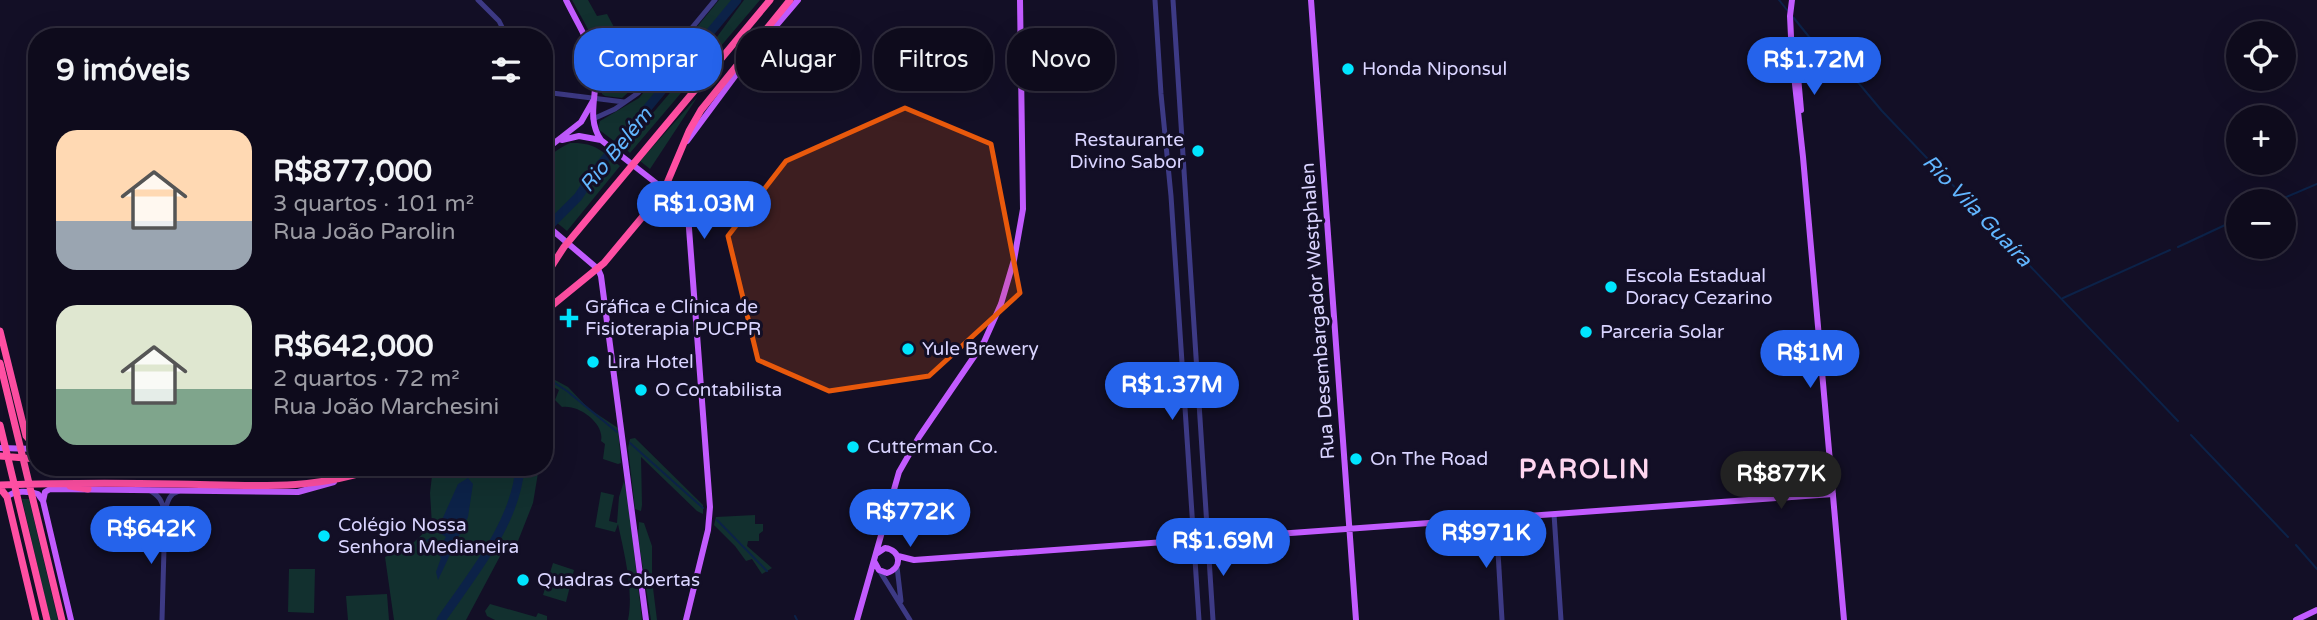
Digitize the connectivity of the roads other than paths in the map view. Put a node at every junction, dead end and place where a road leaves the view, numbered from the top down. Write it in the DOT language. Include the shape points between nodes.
graph roads {
  1 [pos="478,0"];
  2 [pos="566,0"];
  3 [pos="715,0"];
  4 [pos="770,0"];
  5 [pos="790,0"];
  6 [pos="798,0"];
  7 [pos="1020,0"];
  8 [pos="1155,0"];
  9 [pos="1173,0"];
  10 [pos="1311,0"];
  11 [pos="1792,0"];
  12 [pos="502,28"];
  13 [pos="553,93"];
  14 [pos="594,99"];
  15 [pos="626,102"];
  16 [pos="593,119"];
  17 [pos="601,140"];
  18 [pos="558,141"];
  19 [pos="553,144"];
  20 [pos="681,148"];
  21 [pos="629,163"];
  22 [pos="664,188"];
  23 [pos="553,231"];
  24 [pos="564,240"];
  25 [pos="553,261"];
  26 [pos="598,269"];
  27 [pos="553,305"];
  28 [pos="0,331"];
  29 [pos="0,363"];
  30 [pos="0,425"];
  31 [pos="28,438"];
  32 [pos="2,446"];
  33 [pos="28,447"];
  34 [pos="0,456"];
  35 [pos="28,458"];
  36 [pos="28,474"];
  37 [pos="29,476"];
  38 [pos="352,476"];
  39 [pos="349,477"];
  40 [pos="56,483"];
  41 [pos="0,486"];
  42 [pos="88,489"];
  43 [pos="148,489"];
  44 [pos="181,490"];
  45 [pos="1833,494"];
  46 [pos="7,497"];
  47 [pos="43,500"];
  48 [pos="165,513"];
  49 [pos="1554,514"];
  50 [pos="1496,518"];
  51 [pos="1350,528"];
  52 [pos="1208,539"];
  53 [pos="1193,540"];
  54 [pos="898,556"];
  55 [pos="1209,556"];
  56 [pos="874,557"];
  57 [pos="1195,558"];
  58 [pos="914,560"];
  59 [pos="897,567"];
  60 [pos="879,570"];
  61 [pos="902,604"];
  62 [pos="2317,610"];
  63 [pos="36,620"];
  64 [pos="47,620"];
  65 [pos="62,620"];
  66 [pos="71,620"];
  67 [pos="162,620"];
  68 [pos="646,620"];
  69 [pos="686,620"];
  70 [pos="858,620"];
  71 [pos="910,620"];
  72 [pos="1199,620"];
  73 [pos="1213,620"];
  74 [pos="1356,620"];
  75 [pos="1502,620"];
  76 [pos="1561,620"];
  77 [pos="1844,620"];
  78 [pos="2296,620"];
  1 -- 12 [label="street"];
  2 -- 14 [label="main road" via="593,59"];
  3 -- 15 [label="street"];
  4 -- 21 [label="highway"];
  5 -- 20 [label="highway" via="705,104"];
  6 -- 20 [label="main road"];
  7 -- 56 [label="main road" via="1023,209 1014,260 984,342 919,437 895,484"];
  8 -- 53 [label="street"];
  9 -- 52 [label="street"];
  10 -- 51 [label="main road, Rua Desembargador Westphalen"];
  11 -- 45 [label="main road" via="1790,22"];
  13 -- 14 [label="street"];
  14 -- 15 [label="street"];
  14 -- 16 [label="main road"];
  14 -- 18 [label="main road" via="580,122"];
  15 -- 16 [label="street"];
  16 -- 17 [label="main road"];
  17 -- 18 [label="main road" via="579,136"];
  17 -- 21 [label="main road"];
  18 -- 19 [label="main road"];
  20 -- 22 [label="highway"];
  21 -- 22 [label="main road"];
  21 -- 24 [label="highway"];
  22 -- 26 [label="highway"];
  22 -- 69 [label="main road" via="688,215 710,507"];
  23 -- 24 [label="main road"];
  24 -- 25 [label="highway"];
  24 -- 26 [label="main road"];
  26 -- 27 [label="highway"];
  26 -- 68 [label="main road"];
  28 -- 31 [label="highway"];
  29 -- 36 [label="highway"];
  30 -- 32 [label="highway"];
  32 -- 33 [label="main road"];
  32 -- 64 [label="highway"];
  34 -- 35 [label="highway"];
  37 -- 65 [label="highway"];
  38 -- 39 [label="highway"];
  39 -- 40 [label="highway" via="293,486"];
  39 -- 44 [label="main road" via="298,492"];
  40 -- 41 [label="highway"];
  40 -- 42 [label="highway"];
  41 -- 46 [label="highway"];
  42 -- 43 [label="main road"];
  42 -- 47 [label="main road" via="50,489"];
  43 -- 44 [label="main road"];
  43 -- 48 [label="street" via="162,500"];
  44 -- 48 [label="street" via="171,496"];
  45 -- 49 [label="main road"];
  45 -- 77 [label="main road"];
  46 -- 47 [label="main road" via="30,492"];
  46 -- 63 [label="highway"];
  47 -- 66 [label="main road"];
  48 -- 67 [label="street"];
  49 -- 50 [label="main road"];
  49 -- 76 [label="street"];
  50 -- 51 [label="main road"];
  50 -- 75 [label="street"];
  51 -- 52 [label="main road"];
  51 -- 74 [label="main road, Rua Desembargador Westphalen"];
  52 -- 53 [label="main road"];
  52 -- 55 [label="street"];
  53 -- 57 [label="street"];
  53 -- 58 [label="main road"];
  54 -- 56 [label="main road" via="885,548"];
  54 -- 58 [label="main road"];
  54 -- 59 [label="main road"];
  55 -- 57 [label="street" via="1200,552"];
  55 -- 73 [label="street"];
  56 -- 60 [label="main road"];
  56 -- 70 [label="main road"];
  57 -- 72 [label="street"];
  58 -- 59 [label="main road"];
  59 -- 60 [label="main road" via="887,573"];
  59 -- 61 [label="street"];
  60 -- 61 [label="street"];
  61 -- 71 [label="street"];
  62 -- 78 [label="main road"];
}
